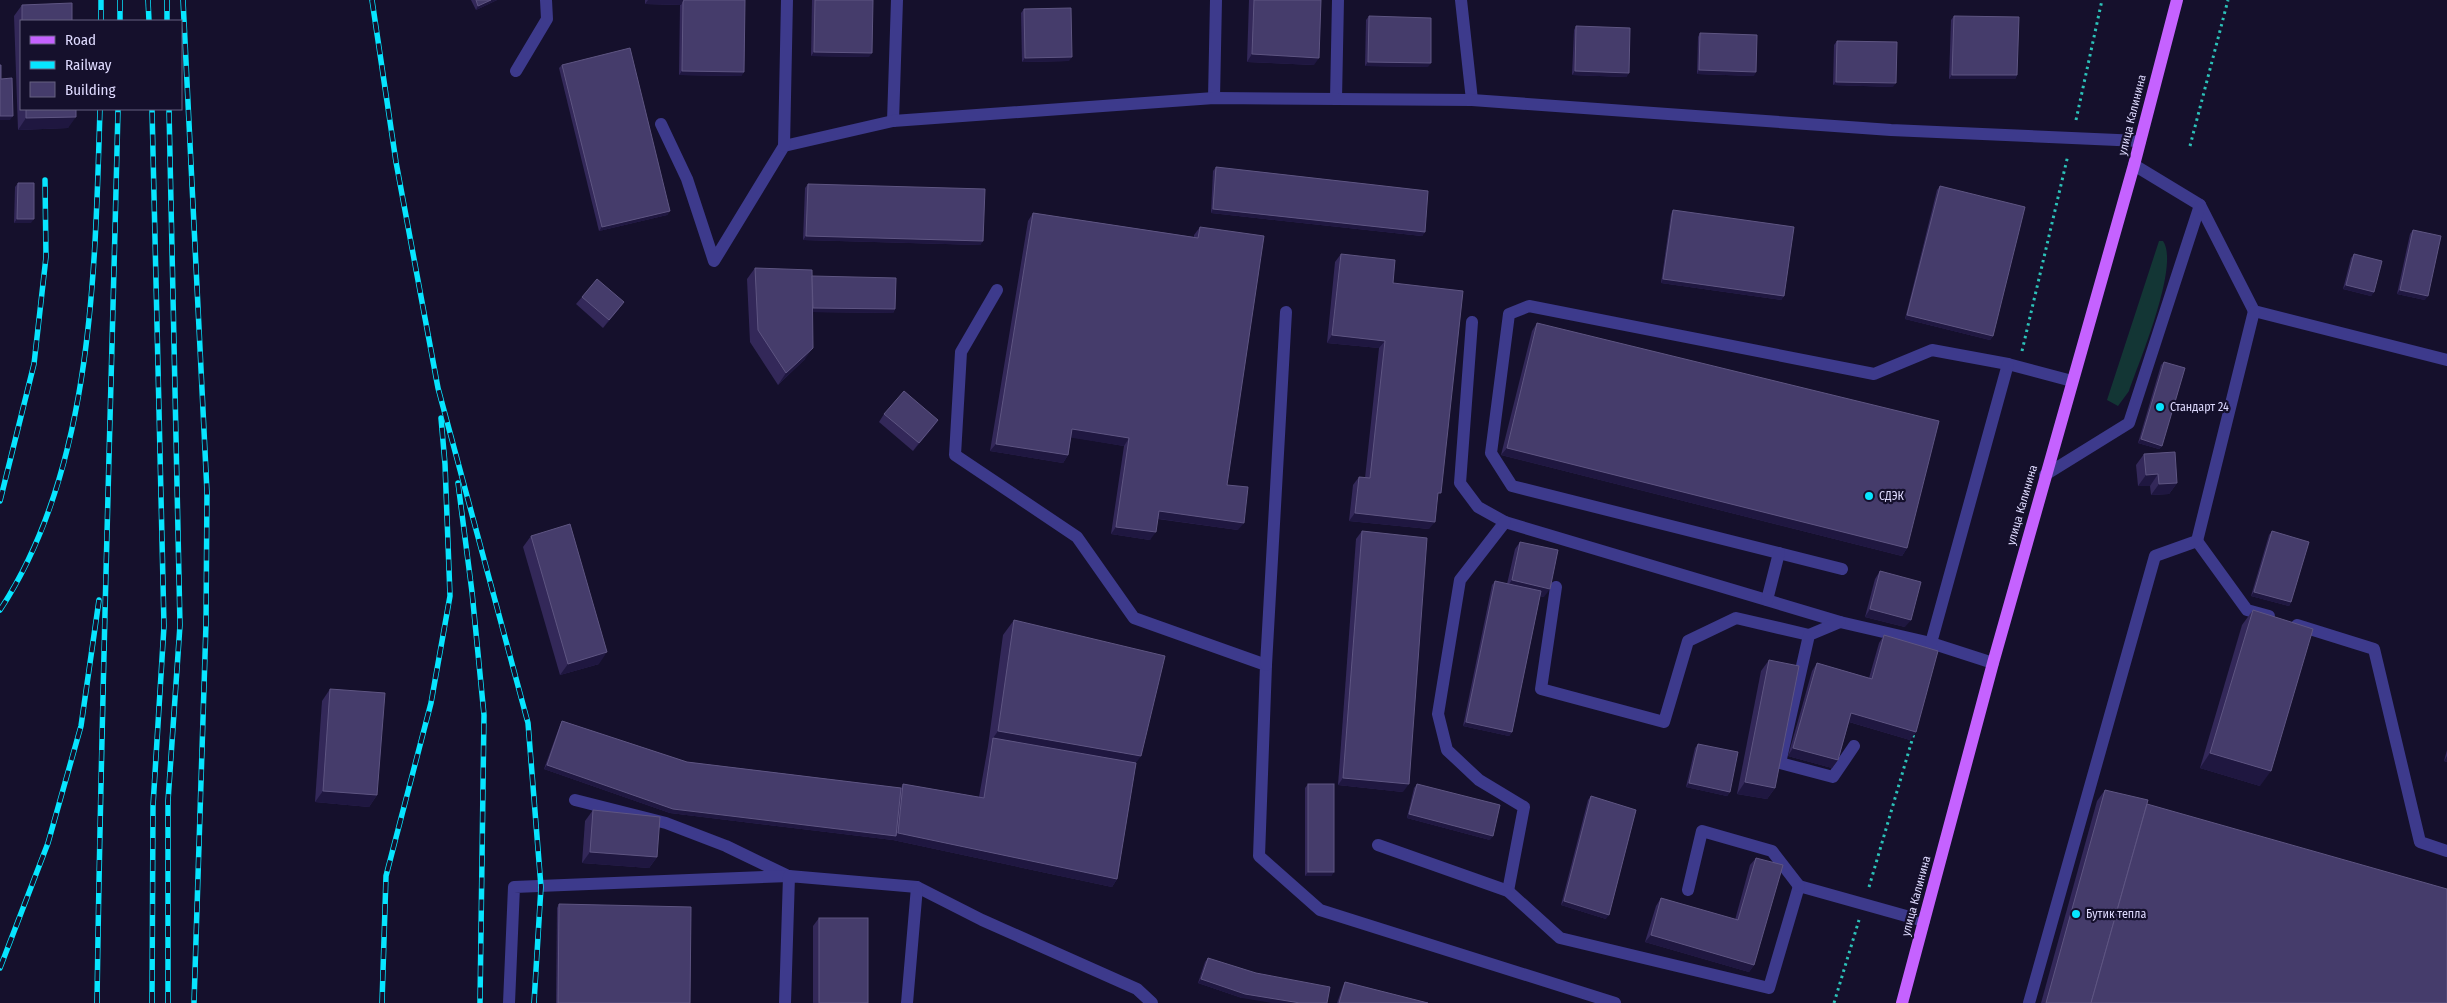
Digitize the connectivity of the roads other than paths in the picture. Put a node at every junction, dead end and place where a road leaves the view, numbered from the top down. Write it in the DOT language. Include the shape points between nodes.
graph roads {
  1 [pos="546,0"];
  2 [pos="787,0"];
  3 [pos="897,0"];
  4 [pos="1216,0"];
  5 [pos="1338,0"];
  6 [pos="1461,0"];
  7 [pos="2174,0"];
  8 [pos="516,72"];
  9 [pos="1214,98"];
  10 [pos="1336,99"];
  11 [pos="1472,100"];
  12 [pos="893,120"];
  13 [pos="661,124"];
  14 [pos="2140,141"];
  15 [pos="784,146"];
  16 [pos="2134,165"];
  17 [pos="2200,205"];
  18 [pos="997,290"];
  19 [pos="2254,311"];
  20 [pos="1286,312"];
  21 [pos="1472,322"];
  22 [pos="2447,360"];
  23 [pos="2008,364"];
  24 [pos="2072,380"];
  25 [pos="2045,475"];
  26 [pos="1505,522"];
  27 [pos="2197,541"];
  28 [pos="1779,553"];
  29 [pos="1842,569"];
  30 [pos="1556,587"];
  31 [pos="1767,600"];
  32 [pos="1840,622"];
  33 [pos="1809,635"];
  34 [pos="1931,643"];
  35 [pos="1993,663"];
  36 [pos="1266,665"];
  37 [pos="1854,746"];
  38 [pos="575,800"];
  39 [pos="1378,845"];
  40 [pos="2447,851"];
  41 [pos="789,876"];
  42 [pos="1799,886"];
  43 [pos="917,887"];
  44 [pos="1688,890"];
  45 [pos="1508,891"];
  46 [pos="1924,921"];
  47 [pos="1137,989"];
  48 [pos="510,1003"];
  49 [pos="785,1003"];
  50 [pos="907,1003"];
  51 [pos="1135,1003"];
  52 [pos="1152,1003"];
  53 [pos="1615,1003"];
  54 [pos="1902,1003"];
  55 [pos="2029,1003"];
  1 -- 8 [label="lane" via="547,19"];
  2 -- 15 [label="lane"];
  3 -- 12 [label="lane"];
  4 -- 9 [label="lane"];
  5 -- 10 [label="lane"];
  6 -- 11 [label="lane"];
  7 -- 14 [label="main road, улица Калинина"];
  9 -- 10 [label="lane"];
  9 -- 12 [label="lane"];
  10 -- 11 [label="lane"];
  11 -- 14 [label="lane" via="1891,130"];
  12 -- 15 [label="lane"];
  13 -- 15 [label="lane" via="688,179 714,260"];
  14 -- 16 [label="main road, улица Калинина"];
  16 -- 17 [label="lane"];
  16 -- 24 [label="main road, улица Калинина"];
  17 -- 19 [label="lane"];
  17 -- 25 [label="lane" via="2129,423"];
  18 -- 36 [label="lane" via="961,352 955,455 1077,537 1134,618"];
  19 -- 22 [label="lane"];
  19 -- 27 [label="lane"];
  20 -- 36 [label="lane"];
  21 -- 26 [label="lane" via="1460,482 1478,507"];
  23 -- 24 [label="lane"];
  23 -- 28 [label="lane" via="1932,350 1874,374 1529,306 1509,314 1491,454 1512,486"];
  23 -- 34 [label="lane"];
  24 -- 25 [label="main road, улица Калинина"];
  25 -- 35 [label="main road, улица Калинина"];
  26 -- 31 [label="lane"];
  26 -- 45 [label="lane" via="1460,580 1438,714 1447,750 1479,780 1524,807"];
  27 -- 40 [label="lane" via="2247,610 2374,649 2420,842"];
  27 -- 55 [label="lane" via="2155,556"];
  28 -- 29 [label="lane"];
  28 -- 31 [label="lane"];
  30 -- 33 [label="lane" via="1541,689 1664,722 1688,641 1736,618"];
  31 -- 32 [label="lane"];
  32 -- 33 [label="lane"];
  32 -- 34 [label="lane"];
  33 -- 37 [label="lane" via="1780,763 1833,777"];
  34 -- 35 [label="lane"];
  35 -- 46 [label="main road, улица Калинина"];
  36 -- 53 [label="lane" via="1259,856 1320,910"];
  38 -- 41 [label="lane" via="666,822"];
  39 -- 45 [label="lane"];
  41 -- 43 [label="lane"];
  41 -- 48 [label="lane" via="514,888"];
  41 -- 49 [label="lane"];
  42 -- 44 [label="lane" via="1772,851 1702,831"];
  42 -- 45 [label="lane" via="1769,988 1560,938"];
  42 -- 46 [label="lane"];
  43 -- 47 [label="lane" via="982,920"];
  43 -- 50 [label="lane"];
  46 -- 54 [label="main road, улица Калинина"];
  47 -- 51 [label="lane"];
  47 -- 52 [label="lane"];
}
